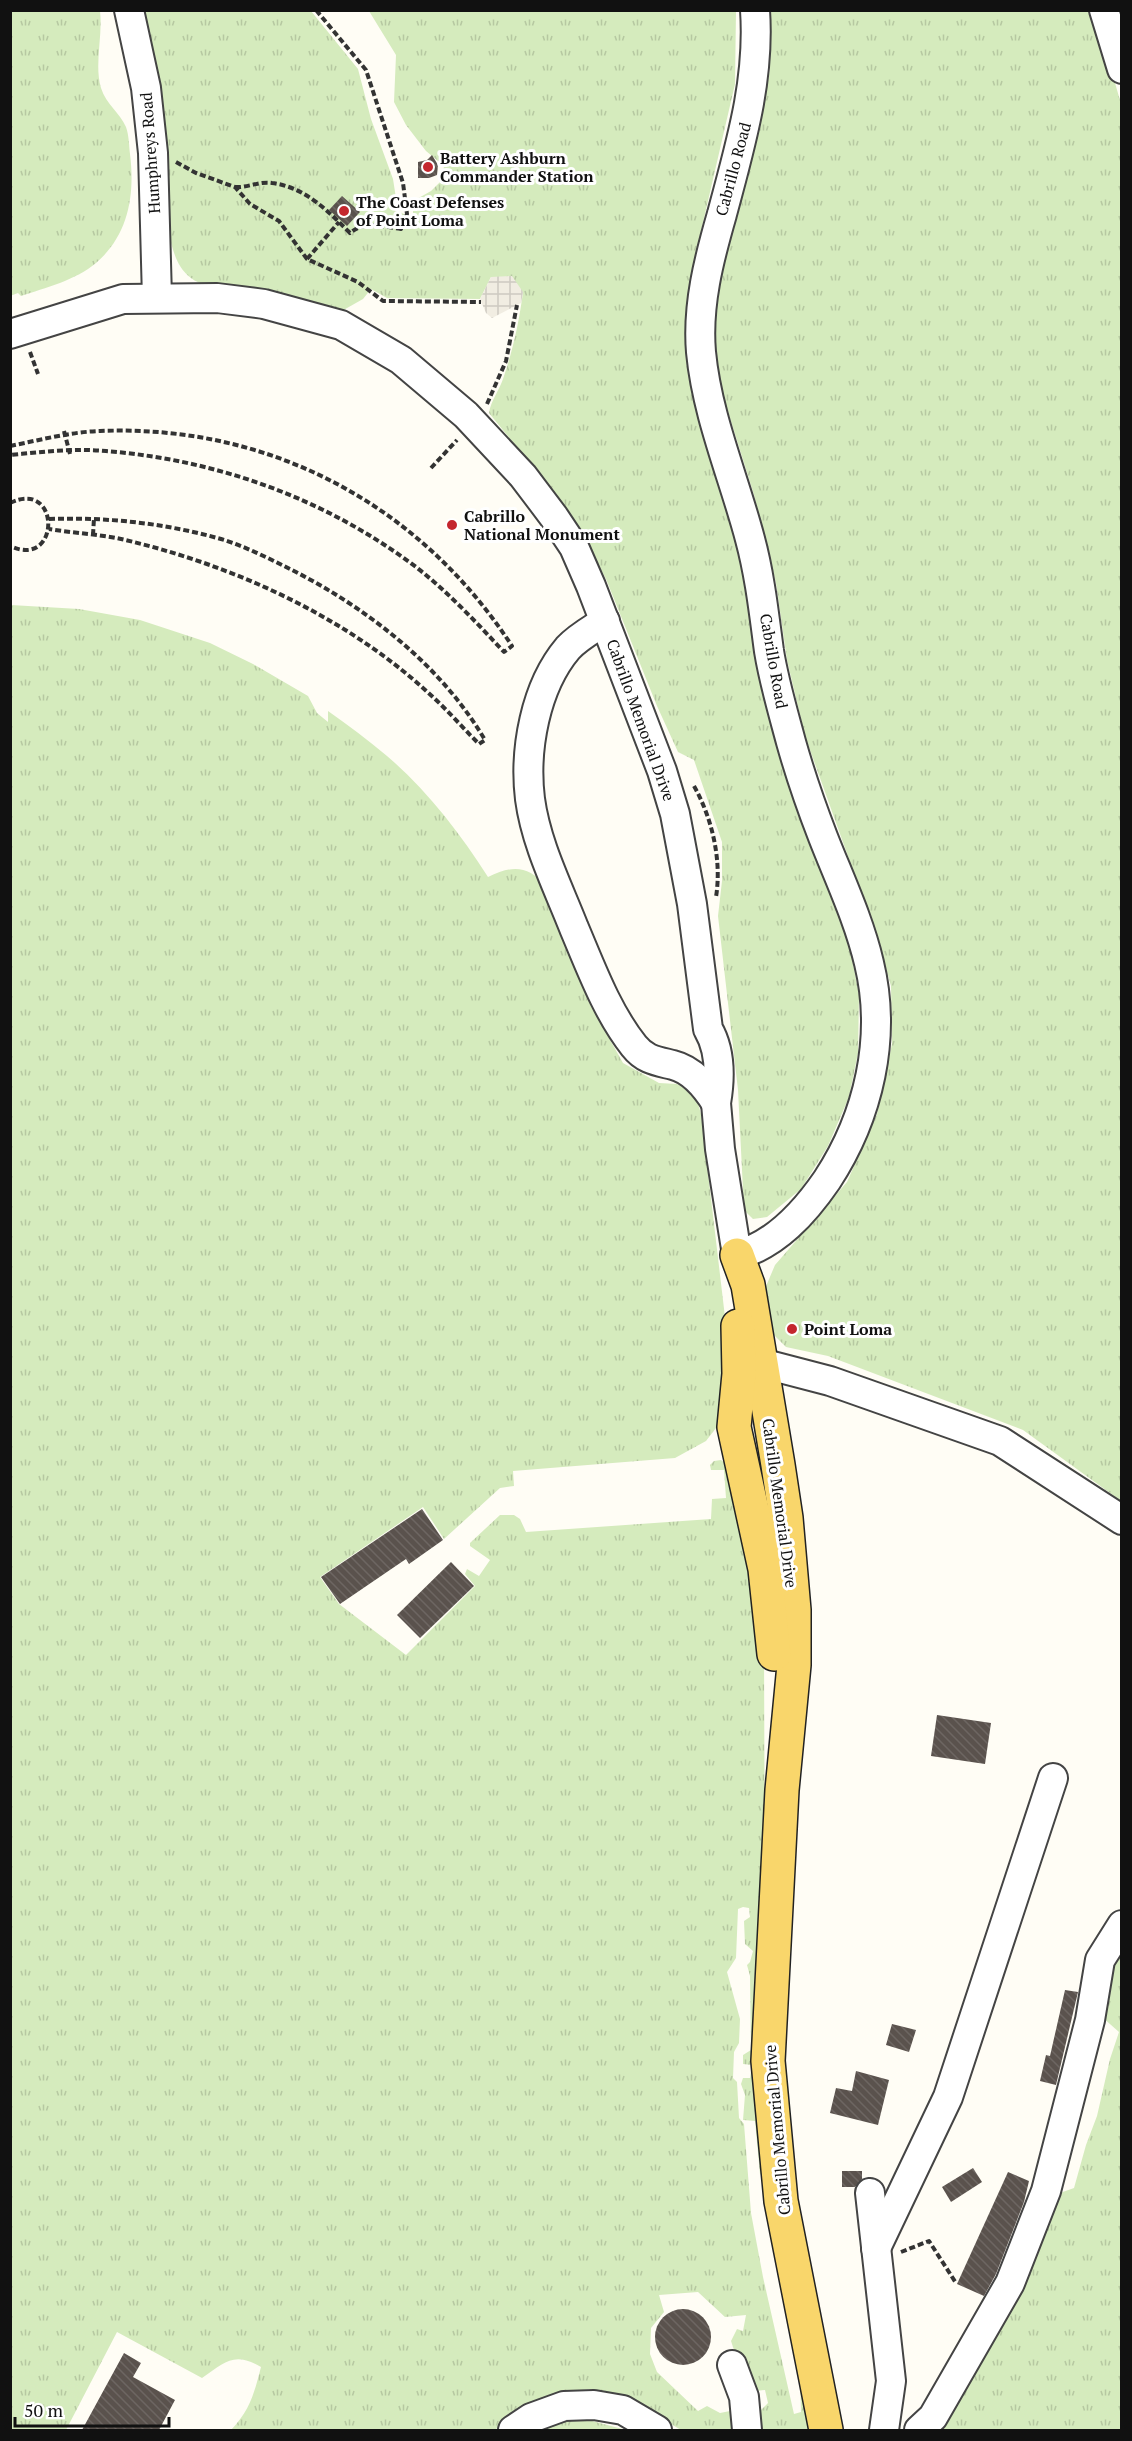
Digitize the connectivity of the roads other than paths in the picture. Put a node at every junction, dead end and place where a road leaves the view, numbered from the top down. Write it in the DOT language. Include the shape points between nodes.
graph roads {
  1 [pos="129,10"];
  2 [pos="755,10"];
  3 [pos="1104,10"];
  4 [pos="1122,69"];
  5 [pos="157,298"];
  6 [pos="19,339"];
  7 [pos="605,621"];
  8 [pos="708,1029"];
  9 [pos="665,1064"];
  10 [pos="716,1103"];
  11 [pos="737,1255"];
  12 [pos="761,1363"];
  13 [pos="1122,1520"];
  14 [pos="1053,1778"];
  15 [pos="782,1791"];
  16 [pos="1122,1925"];
  17 [pos="870,2193"];
  18 [pos="877,2254"];
  19 [pos="732,2365"];
  20 [pos="513,2430"];
  21 [pos="657,2430"];
  22 [pos="747,2430"];
  23 [pos="826,2430"];
  24 [pos="884,2430"];
  25 [pos="920,2430"];
  1 -- 5 [label="street, Humphreys Road" via="146,88 153,153"];
  2 -- 11 [label="street, Cabrillo Road" via="753,88 708,269 701,352 712,407 754,555 781,705 806,789 863,941 874,988 876,1029 864,1101 836,1165 807,1206 781,1232 754,1250"];
  3 -- 4 [label="street"];
  5 -- 6 [label="street" via="123,298"];
  5 -- 7 [label="street" via="218,298 309,315 341,325 401,360 466,415 523,476 574,547"];
  7 -- 8 [label="street, Cabrillo Memorial Drive" via="675,814 692,904"];
  7 -- 9 [label="street, Cabrillo Memorial Drive" via="569,648 549,681 530,750 530,799 546,857 607,1002 635,1048 647,1058"];
  8 -- 9 [label="street" via="697,1047 680,1060"];
  8 -- 10 [label="street, Cabrillo Memorial Drive" via="715,1045 720,1086"];
  9 -- 10 [label="street, Cabrillo Memorial Drive" via="688,1071"];
  10 -- 11 [label="street, Cabrillo Memorial Drive"];
  11 -- 12 [label="main road, Cabrillo Memorial Drive" via="748,1285"];
  11 -- 15 [label="main road, Cabrillo Memorial Drive" via="739,1374 734,1426 771,1611 775,1732"];
  12 -- 13 [label="street" via="830,1381 1000,1441"];
  12 -- 15 [label="main road, Cabrillo Memorial Drive" via="786,1518 794,1610 795,1665"];
  14 -- 18 [label="street" via="948,2097"];
  15 -- 23 [label="main road, Cabrillo Memorial Drive" via="768,2061 781,2201"];
  16 -- 25 [label="street" via="1101,1960 1090,2020 1046,2191 1010,2283 933,2417"];
  17 -- 18 [label="street"];
  18 -- 24 [label="street" via="891,2381"];
  19 -- 22 [label="street" via="744,2397"];
  20 -- 21 [label="street" via="531,2418 564,2406 594,2405 623,2410"];
}
